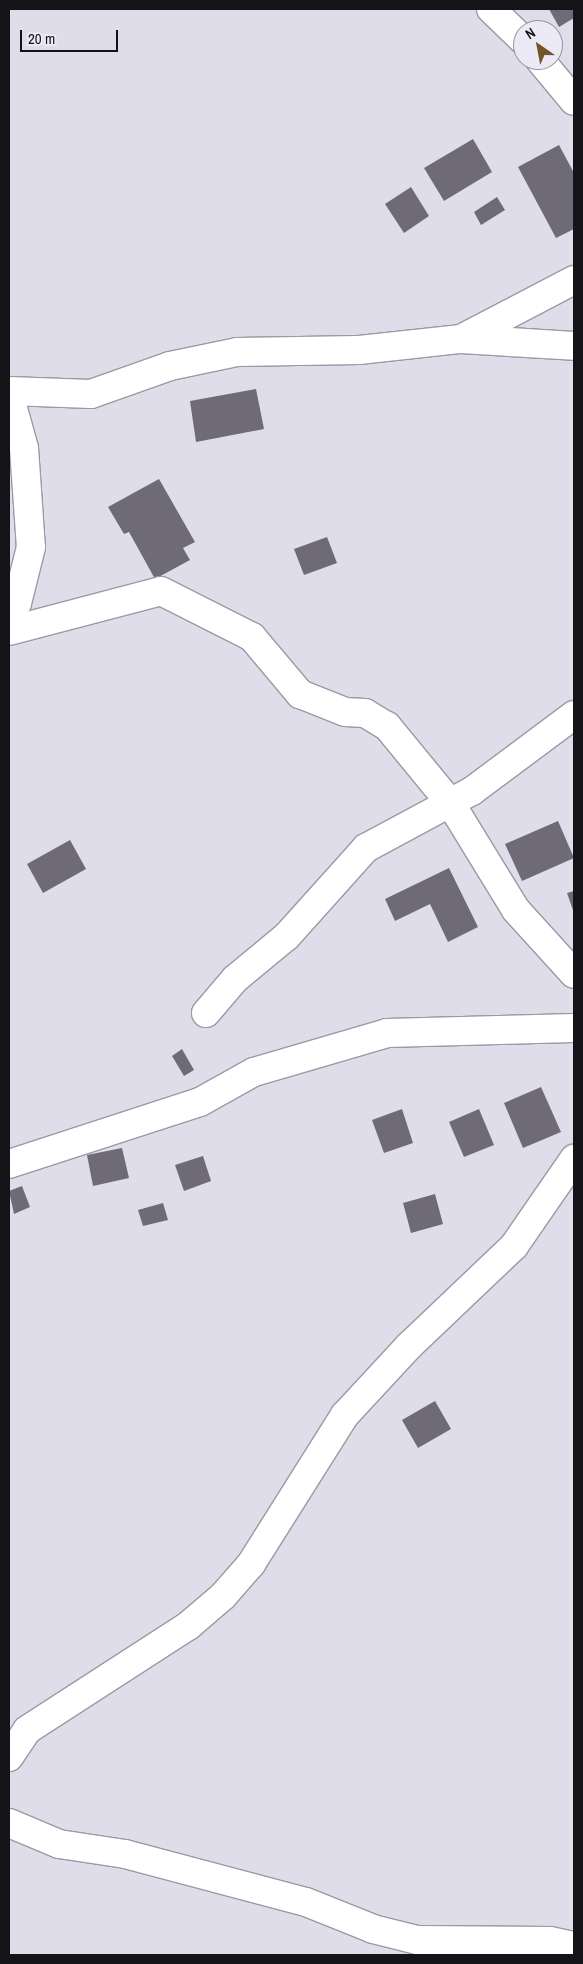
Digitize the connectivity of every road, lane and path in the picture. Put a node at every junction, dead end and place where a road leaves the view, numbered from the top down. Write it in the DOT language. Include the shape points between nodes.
graph roads {
  1 [pos="491,9"];
  2 [pos="513,30"];
  3 [pos="548,70"];
  4 [pos="574,101"];
  5 [pos="574,280"];
  6 [pos="461,339"];
  7 [pos="574,346"];
  8 [pos="9,392"];
  9 [pos="18,496"];
  10 [pos="9,619"];
  11 [pos="9,631"];
  12 [pos="574,715"];
  13 [pos="451,804"];
  14 [pos="574,974"];
  15 [pos="206,1013"];
  16 [pos="574,1028"];
  17 [pos="574,1159"];
  18 [pos="9,1164"];
  19 [pos="9,1757"];
  20 [pos="9,1823"];
  21 [pos="574,1946"];
  1 -- 2 [label="street"];
  3 -- 4 [label="street"];
  5 -- 6 [label="street"];
  6 -- 7 [label="street"];
  6 -- 8 [label="street" via="359,350 236,352 170,366 91,394"];
  8 -- 9 [label="street" via="24,448"];
  9 -- 10 [label="street" via="32,547 18,604"];
  11 -- 13 [label="street" via="161,591 169,594 252,637 300,694 345,712 376,717 408,748"];
  12 -- 13 [label="street"];
  13 -- 14 [label="street" via="516,910"];
  13 -- 15 [label="street" via="366,848 287,936 235,979"];
  16 -- 18 [label="street" via="387,1033 254,1072 200,1102"];
  17 -- 19 [label="street" via="514,1246 470,1293 409,1346 345,1415 251,1564 223,1596 188,1626 27,1730"];
  20 -- 21 [label="street" via="59,1844 125,1854 306,1902 373,1929 417,1940 550,1941"];
}
